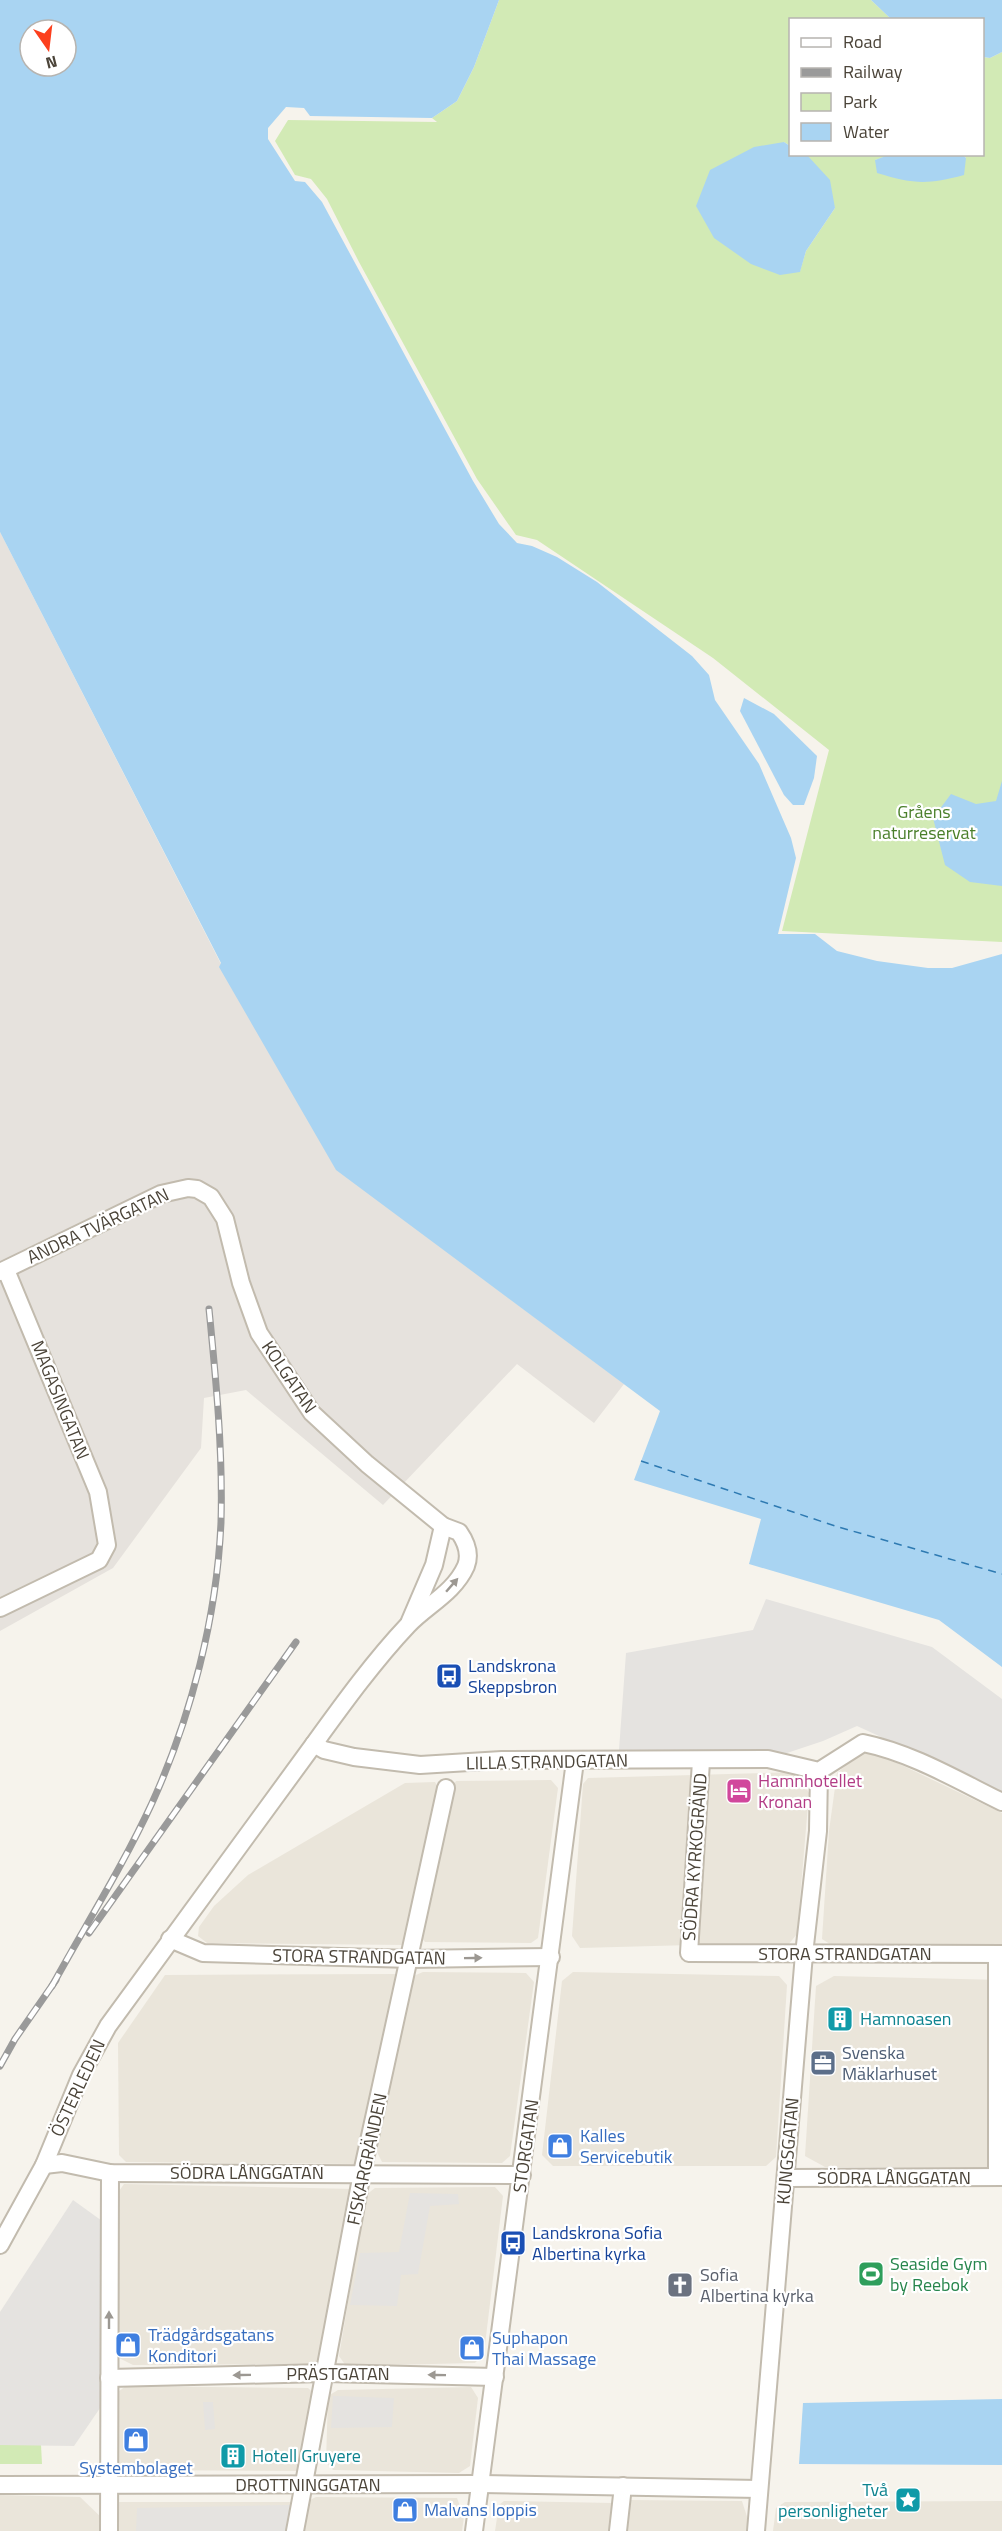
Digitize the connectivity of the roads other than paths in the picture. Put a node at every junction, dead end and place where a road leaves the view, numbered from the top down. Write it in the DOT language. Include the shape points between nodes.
graph roads {
  1 [pos="223,1213"];
  2 [pos="3,1271"];
  3 [pos="443,1526"];
  4 [pos="0,1608"];
  5 [pos="409,1624"];
  6 [pos="314,1744"];
  7 [pos="575,1761"];
  8 [pos="701,1761"];
  9 [pos="819,1771"];
  10 [pos="447,1788"];
  11 [pos="1002,1802"];
  12 [pos="170,1939"];
  13 [pos="688,1953"];
  14 [pos="804,1954"];
  15 [pos="1000,1954"];
  16 [pos="551,1957"];
  17 [pos="411,1959"];
  18 [pos="44,2165"];
  19 [pos="110,2173"];
  20 [pos="362,2173"];
  21 [pos="522,2175"];
  22 [pos="999,2177"];
  23 [pos="787,2178"];
  24 [pos="0,2245"];
  25 [pos="325,2373"];
  26 [pos="495,2377"];
  27 [pos="109,2378"];
  28 [pos="0,2484"];
  29 [pos="482,2484"];
  30 [pos="109,2485"];
  31 [pos="304,2485"];
  32 [pos="623,2486"];
  33 [pos="759,2489"];
  34 [pos="109,2531"];
  35 [pos="295,2531"];
  36 [pos="474,2531"];
  37 [pos="618,2531"];
  38 [pos="756,2531"];
  1 -- 2 [label="street, ANDRA TVÄRGATAN" via="211,1197 197,1189 171,1190"];
  1 -- 3 [label="street, KOLGATAN" via="259,1333 312,1413"];
  2 -- 4 [label="street, MAGASINGATAN" via="98,1492 107,1545 99,1560"];
  3 -- 5 [label="street, KOLGATAN" via="434,1565"];
  5 -- 3 [label="street, KOLGATAN, one-way" via="438,1601 466,1565 469,1556 465,1539"];
  5 -- 6 [label="street, KOLGATAN"];
  6 -- 7 [label="street, LILLA STRANDGATAN" via="354,1757 420,1765"];
  6 -- 12 [label="street"];
  7 -- 8 [label="street, LILLA STRANDGATAN"];
  7 -- 16 [label="street, STORGATAN"];
  8 -- 9 [label="street, LILLA STRANDGATAN" via="768,1759"];
  8 -- 13 [label="street, SÖDRA KYRKOGRÄND"];
  9 -- 11 [label="street" via="863,1743 888,1748"];
  9 -- 14 [label="street, KUNGSGATAN" via="818,1831"];
  10 -- 17 [label="street, FISKARGRÄNDEN"];
  12 -- 17 [label="street, STORA STRANDGATAN" via="203,1953"];
  12 -- 18 [label="street, ÖSTERLEDEN" via="108,2026 81,2075"];
  13 -- 14 [label="street, STORA STRANDGATAN"];
  14 -- 15 [label="street, STORA STRANDGATAN"];
  14 -- 23 [label="street, KUNGSGATAN"];
  15 -- 22 [label="street"];
  17 -- 16 [label="street, STORA STRANDGATAN, one-way"];
  16 -- 21 [label="street, STORGATAN"];
  17 -- 20 [label="street, FISKARGRÄNDEN"];
  18 -- 19 [label="street, SÖDRA LÅNGGATAN" via="62,2163"];
  18 -- 24 [label="street, ÖSTERLEDEN"];
  19 -- 20 [label="street, SÖDRA LÅNGGATAN"];
  27 -- 19 [label="street, one-way"];
  20 -- 21 [label="street, SÖDRA LÅNGGATAN"];
  20 -- 25 [label="street, FISKARGRÄNDEN"];
  21 -- 26 [label="street, STORGATAN"];
  22 -- 23 [label="street, SÖDRA LÅNGGATAN"];
  23 -- 33 [label="street, KUNGSGATAN"];
  26 -- 25 [label="street, PRÄSTGATAN, one-way"];
  25 -- 27 [label="street, PRÄSTGATAN, one-way"];
  25 -- 31 [label="street, FISKARGRÄNDEN"];
  26 -- 29 [label="street, STORGATAN"];
  27 -- 30 [label="street"];
  28 -- 30 [label="street, DROTTNINGGATAN"];
  29 -- 31 [label="street, DROTTNINGGATAN"];
  29 -- 32 [label="street, DROTTNINGGATAN"];
  29 -- 36 [label="street, STORGATAN"];
  30 -- 31 [label="street, DROTTNINGGATAN"];
  30 -- 34 [label="street"];
  31 -- 35 [label="street, FISKARGRÄNDEN"];
  32 -- 33 [label="street, DROTTNINGGATAN"];
  32 -- 37 [label="street"];
  33 -- 38 [label="street, KUNGSGATAN"];
}
